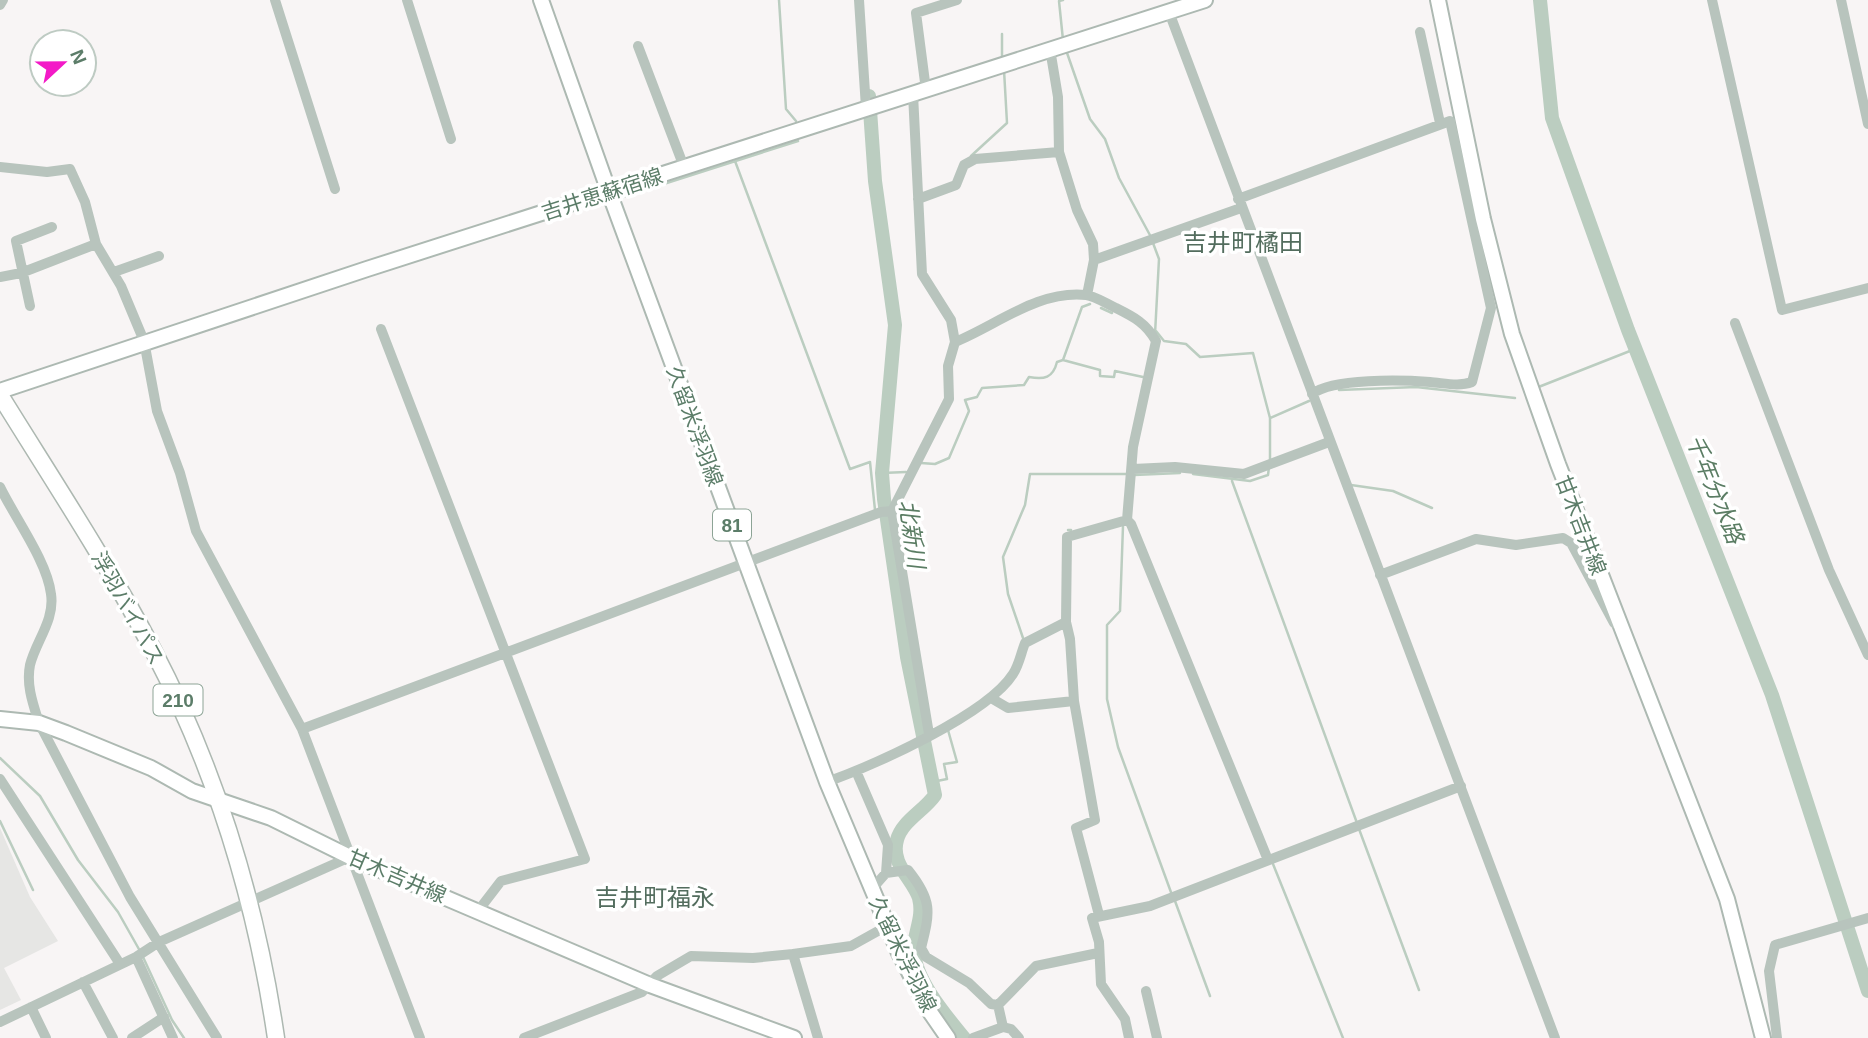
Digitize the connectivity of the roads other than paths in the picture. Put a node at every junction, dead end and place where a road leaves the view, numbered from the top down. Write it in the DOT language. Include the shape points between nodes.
graph roads {
  1 [pos="3,0"];
  2 [pos="275,0"];
  3 [pos="407,0"];
  4 [pos="541,0"];
  5 [pos="859,0"];
  6 [pos="957,0"];
  7 [pos="1205,0"];
  8 [pos="1436,0"];
  9 [pos="1443,0"];
  10 [pos="1712,0"];
  11 [pos="1841,0"];
  12 [pos="0,5"];
  13 [pos="1169,12"];
  14 [pos="1443,27"];
  15 [pos="1420,33"];
  16 [pos="638,46"];
  17 [pos="1059,46"];
  18 [pos="919,92"];
  19 [pos="870,107"];
  20 [pos="1440,123"];
  21 [pos="1868,124"];
  22 [pos="451,139"];
  23 [pos="1059,152"];
  24 [pos="0,167"];
  25 [pos="684,167"];
  26 [pos="335,189"];
  27 [pos="609,192"];
  28 [pos="918,199"];
  29 [pos="1240,203"];
  30 [pos="52,227"];
  31 [pos="96,244"];
  32 [pos="159,256"];
  33 [pos="1094,260"];
  34 [pos="114,272"];
  35 [pos="21,273"];
  36 [pos="0,277"];
  37 [pos="1868,288"];
  38 [pos="1087,295"];
  39 [pos="30,306"];
  40 [pos="1735,323"];
  41 [pos="381,329"];
  42 [pos="144,341"];
  43 [pos="955,342"];
  44 [pos="0,393"];
  45 [pos="1312,394"];
  46 [pos="1329,442"];
  47 [pos="1132,473"];
  48 [pos="0,487"];
  49 [pos="887,511"];
  50 [pos="1124,521"];
  51 [pos="746,563"];
  52 [pos="1380,575"];
  53 [pos="1066,622"];
  54 [pos="1624,635"];
  55 [pos="507,653"];
  56 [pos="1868,655"];
  57 [pos="993,700"];
  58 [pos="1074,701"];
  59 [pos="0,719"];
  60 [pos="39,723"];
  61 [pos="302,729"];
  62 [pos="924,737"];
  63 [pos="856,771"];
  64 [pos="0,779"];
  65 [pos="827,782"];
  66 [pos="1461,786"];
  67 [pos="217,799"];
  68 [pos="350,857"];
  69 [pos="1268,860"];
  70 [pos="896,871"];
  71 [pos="871,890"];
  72 [pos="250,902"];
  73 [pos="478,911"];
  74 [pos="1099,915"];
  75 [pos="1868,918"];
  76 [pos="887,926"];
  77 [pos="159,942"];
  78 [pos="1098,953"];
  79 [pos="141,954"];
  80 [pos="793,954"];
  81 [pos="120,964"];
  82 [pos="83,982"];
  83 [pos="650,985"];
  84 [pos="1146,991"];
  85 [pos="998,1005"];
  86 [pos="31,1007"];
  87 [pos="164,1017"];
  88 [pos="0,1022"];
  89 [pos="1003,1027"];
  90 [pos="46,1038"];
  91 [pos="113,1038"];
  92 [pos="132,1038"];
  93 [pos="173,1038"];
  94 [pos="217,1038"];
  95 [pos="276,1038"];
  96 [pos="421,1038"];
  97 [pos="524,1038"];
  98 [pos="794,1038"];
  99 [pos="818,1038"];
  100 [pos="948,1038"];
  101 [pos="973,1038"];
  102 [pos="1019,1038"];
  103 [pos="1129,1038"];
  104 [pos="1157,1038"];
  105 [pos="1555,1038"];
  106 [pos="1763,1038"];
  107 [pos="1777,1038"];
  1 -- 12 [label="street"];
  2 -- 26 [label="street"];
  3 -- 22 [label="street"];
  4 -- 27 [label="main road, 久留米浮羽線 / 81"];
  5 -- 19 [label="street"];
  6 -- 18 [label="street" via="916,13"];
  7 -- 13 [label="main road, 吉井恵蘇宿線"];
  8 -- 14 [label="main road, 甘木吉井線"];
  9 -- 14 [label="street"];
  10 -- 37 [label="street" via="1782,310"];
  11 -- 21 [label="street"];
  13 -- 17 [label="main road, 吉井恵蘇宿線"];
  13 -- 29 [label="street"];
  14 -- 54 [label="main road, 甘木吉井線" via="1512,334"];
  15 -- 20 [label="street"];
  16 -- 25 [label="street"];
  17 -- 18 [label="main road, 吉井恵蘇宿線"];
  17 -- 23 [label="street"];
  18 -- 19 [label="main road, 吉井恵蘇宿線"];
  18 -- 28 [label="street"];
  19 -- 25 [label="main road, 吉井恵蘇宿線"];
  20 -- 29 [label="street"];
  20 -- 45 [label="street" via="1450,121 1491,308 1472,382 1333,384"];
  23 -- 28 [label="street" via="975,159 964,165 956,185"];
  23 -- 33 [label="street" via="1093,244"];
  24 -- 31 [label="street" via="47,172 69,169 85,202"];
  25 -- 27 [label="main road, 吉井恵蘇宿線"];
  27 -- 42 [label="main road, 吉井恵蘇宿線"];
  27 -- 51 [label="main road, 久留米浮羽線 / 81"];
  28 -- 43 [label="street" via="922,274 951,320"];
  29 -- 33 [label="street"];
  29 -- 45 [label="street"];
  30 -- 35 [label="street" via="16,241"];
  31 -- 34 [label="street"];
  31 -- 35 [label="street"];
  32 -- 34 [label="street"];
  33 -- 38 [label="street"];
  34 -- 42 [label="street"];
  35 -- 36 [label="street"];
  35 -- 39 [label="street"];
  38 -- 43 [label="street" via="1028,304"];
  38 -- 47 [label="street" via="1144,323 1154,337"];
  40 -- 56 [label="street" via="1829,570"];
  41 -- 55 [label="street"];
  42 -- 44 [label="main road, 吉井恵蘇宿線"];
  42 -- 61 [label="street" via="157,411 196,531"];
  43 -- 49 [label="street" via="948,366 949,399"];
  44 -- 67 [label="highway, 浮羽バイパス / 210" via="153,650"];
  45 -- 46 [label="street"];
  46 -- 47 [label="street" via="1244,474 1175,467"];
  46 -- 52 [label="street"];
  47 -- 50 [label="street"];
  48 -- 60 [label="street" via="51,594 50,614 30,665 31,699"];
  49 -- 51 [label="street"];
  49 -- 62 [label="street"];
  50 -- 53 [label="street" via="1067,537"];
  50 -- 69 [label="street" via="1131,524"];
  51 -- 55 [label="street"];
  51 -- 65 [label="main road, 久留米浮羽線 / 81"];
  52 -- 54 [label="street" via="1476,539 1516,545 1563,538 1571,543"];
  52 -- 66 [label="street"];
  53 -- 57 [label="street" via="1026,643 1014,673"];
  53 -- 58 [label="street"];
  54 -- 106 [label="main road, 甘木吉井線" via="1727,899"];
  55 -- 61 [label="street"];
  55 -- 73 [label="street" via="585,859 500,881"];
  57 -- 58 [label="street" via="1008,708"];
  57 -- 62 [label="street"];
  58 -- 74 [label="street" via="1095,821 1076,828"];
  59 -- 60 [label="main road, 甘木吉井線"];
  60 -- 67 [label="main road, 甘木吉井線"];
  60 -- 77 [label="street" via="130,897"];
  61 -- 68 [label="street"];
  62 -- 63 [label="street"];
  63 -- 65 [label="street"];
  63 -- 70 [label="street"];
  64 -- 81 [label="street"];
  65 -- 71 [label="main road, 久留米浮羽線 / 81"];
  66 -- 69 [label="street"];
  66 -- 105 [label="street"];
  67 -- 68 [label="main road, 甘木吉井線" via="271,818"];
  67 -- 72 [label="highway, 浮羽バイパス / 210"];
  68 -- 72 [label="street"];
  68 -- 73 [label="main road, 甘木吉井線"];
  68 -- 96 [label="street"];
  69 -- 74 [label="street" via="1173,897"];
  70 -- 71 [label="street"];
  70 -- 85 [label="street" via="923,888 930,912 921,948 926,957"];
  71 -- 76 [label="main road, 久留米浮羽線 / 81"];
  72 -- 77 [label="street"];
  72 -- 95 [label="highway, 浮羽バイパス / 210"];
  73 -- 83 [label="main road, 甘木吉井線"];
  74 -- 78 [label="street" via="1092,918"];
  75 -- 107 [label="street" via="1774,945 1769,971"];
  76 -- 80 [label="street" via="851,946"];
  76 -- 100 [label="main road, 久留米浮羽線 / 81" via="917,989"];
  77 -- 79 [label="street"];
  77 -- 94 [label="street"];
  78 -- 85 [label="street" via="1036,965"];
  78 -- 103 [label="street" via="1101,984 1125,1019"];
  79 -- 81 [label="street"];
  79 -- 87 [label="street"];
  80 -- 83 [label="street" via="691,956"];
  80 -- 99 [label="street"];
  81 -- 82 [label="street"];
  82 -- 86 [label="street"];
  82 -- 91 [label="street"];
  83 -- 97 [label="street"];
  83 -- 98 [label="main road, 甘木吉井線"];
  84 -- 104 [label="street"];
  85 -- 89 [label="street"];
  86 -- 88 [label="street"];
  86 -- 90 [label="street"];
  87 -- 92 [label="street"];
  87 -- 93 [label="street"];
  89 -- 101 [label="street"];
  89 -- 102 [label="street"];
}
